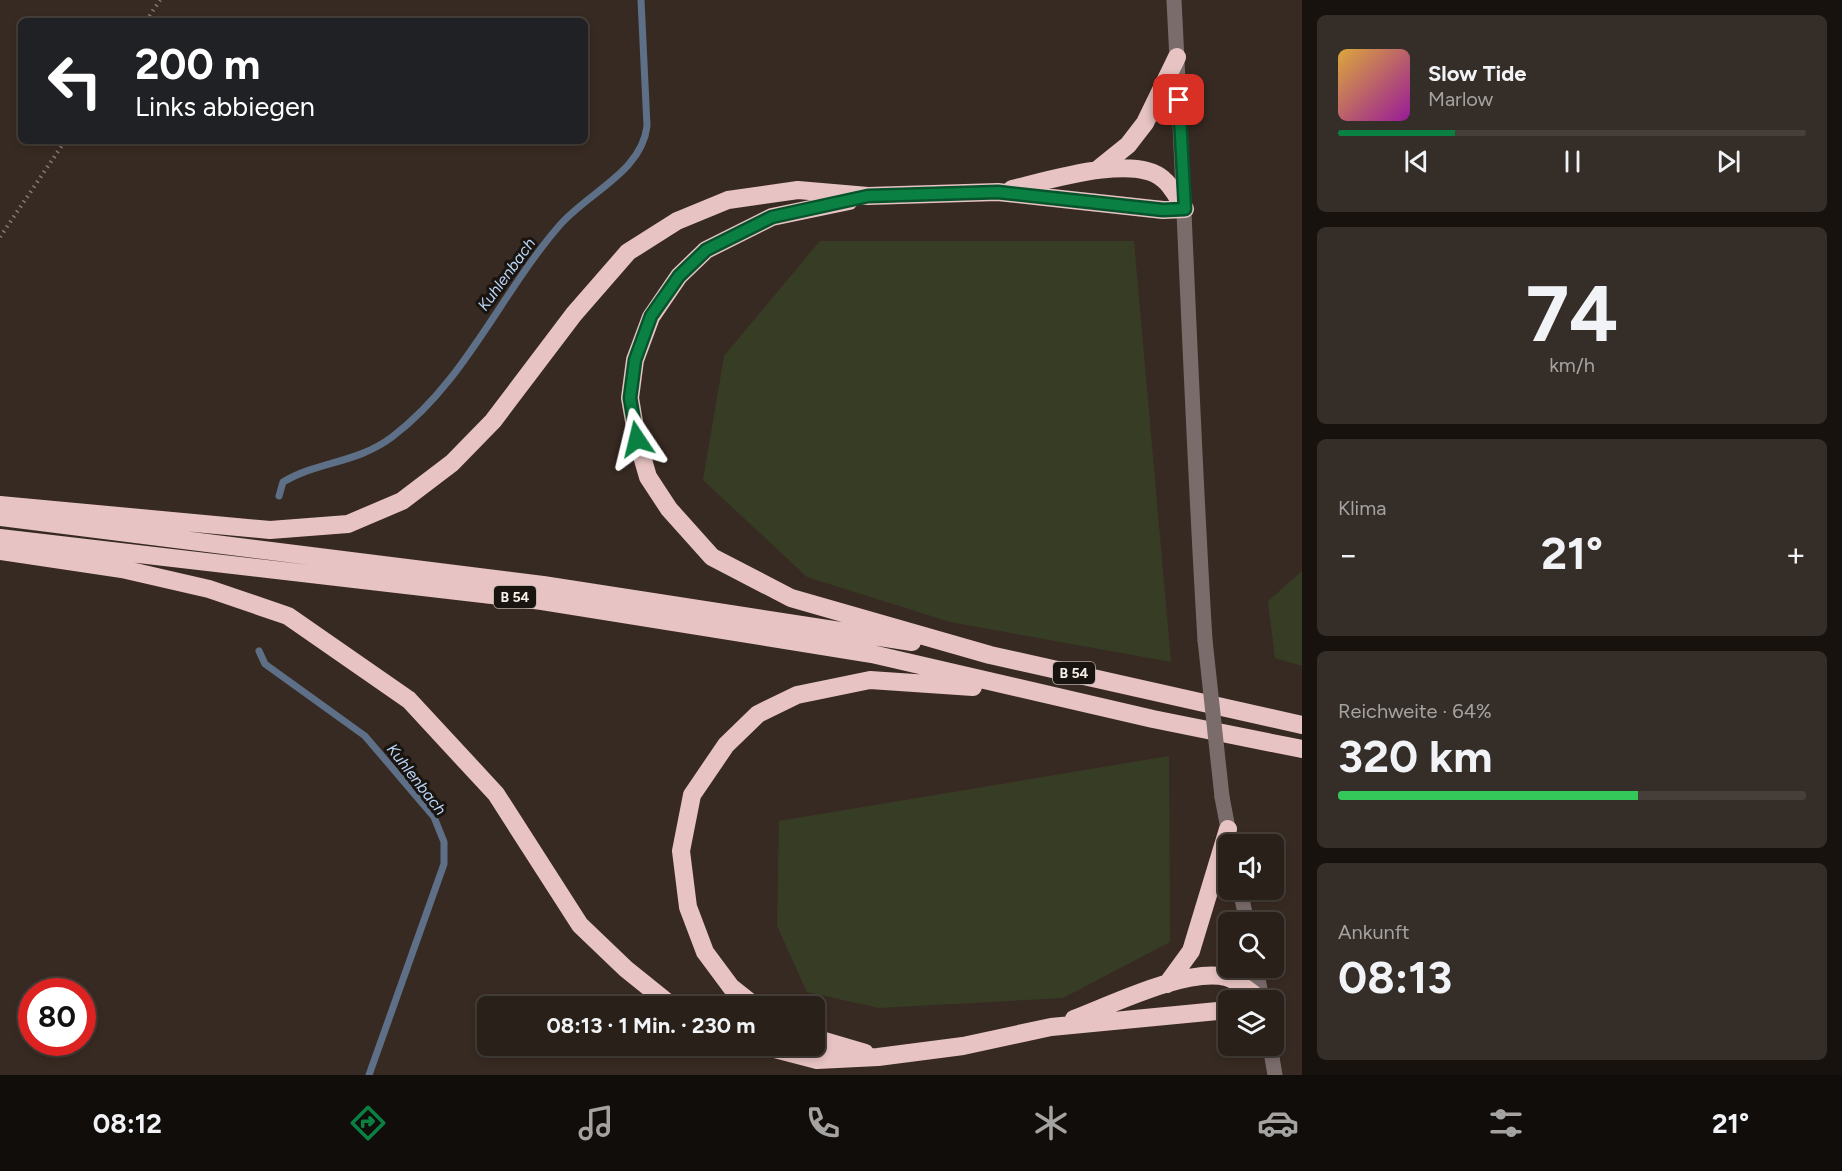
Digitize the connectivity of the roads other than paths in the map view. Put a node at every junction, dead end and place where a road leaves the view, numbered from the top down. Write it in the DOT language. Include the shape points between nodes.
graph roads {
  1 [pos="1174,0"];
  2 [pos="1177,57"];
  3 [pos="1096,170"];
  4 [pos="998,192"];
  5 [pos="868,196"];
  6 [pos="1185,209"];
  7 [pos="0,505"];
  8 [pos="0,517"];
  9 [pos="0,538"];
  10 [pos="0,551"];
  11 [pos="990,655"];
  12 [pos="1025,690"];
  13 [pos="1302,725"];
  14 [pos="1302,749"];
  15 [pos="1229,834"];
  16 [pos="1218,872"];
  17 [pos="1167,984"];
  18 [pos="1247,990"];
  19 [pos="660,996"];
  20 [pos="742,996"];
  21 [pos="1218,1011"];
  22 [pos="1051,1027"];
  23 [pos="825,1041"];
  24 [pos="802,1056"];
  25 [pos="1272,1056"];
  26 [pos="878,1057"];
  27 [pos="1275,1075"];
  1 -- 2 [label="street"];
  2 -- 3 [label="highway" via="1145,123 1128,145"];
  2 -- 6 [label="street"];
  3 -- 4 [label="highway"];
  3 -- 6 [label="highway" via="1148,171 1162,178"];
  4 -- 5 [label="highway"];
  4 -- 6 [label="highway"];
  5 -- 7 [label="highway" via="798,190 728,200 676,221 628,252 574,314 493,421 452,463 402,501 348,524 270,531"];
  5 -- 11 [label="highway" via="772,217 706,250 679,276 651,316 635,360 630,398 637,439 648,477 658,493 712,557 791,598"];
  6 -- 15 [label="street, bridge" via="1205,640"];
  8 -- 11 [label="highway, B 54" via="543,585"];
  9 -- 12 [label="highway, B 54" via="542,601 872,654"];
  10 -- 19 [label="highway" via="122,569 209,589 288,616 409,700 496,794 580,925"];
  11 -- 13 [label="highway, B 54"];
  12 -- 14 [label="highway, B 54"];
  12 -- 20 [label="highway" via="870,680 797,695 758,714 726,745 692,795 681,851 688,907 705,952"];
  16 -- 17 [label="highway" via="1191,951"];
  17 -- 18 [label="highway" via="1202,974 1228,977"];
  17 -- 22 [label="highway"];
  21 -- 22 [label="highway"];
  22 -- 26 [label="highway" via="963,1046"];
  23 -- 26 [label="highway"];
  24 -- 26 [label="highway" via="817,1060"];
  25 -- 27 [label="street"];
}
